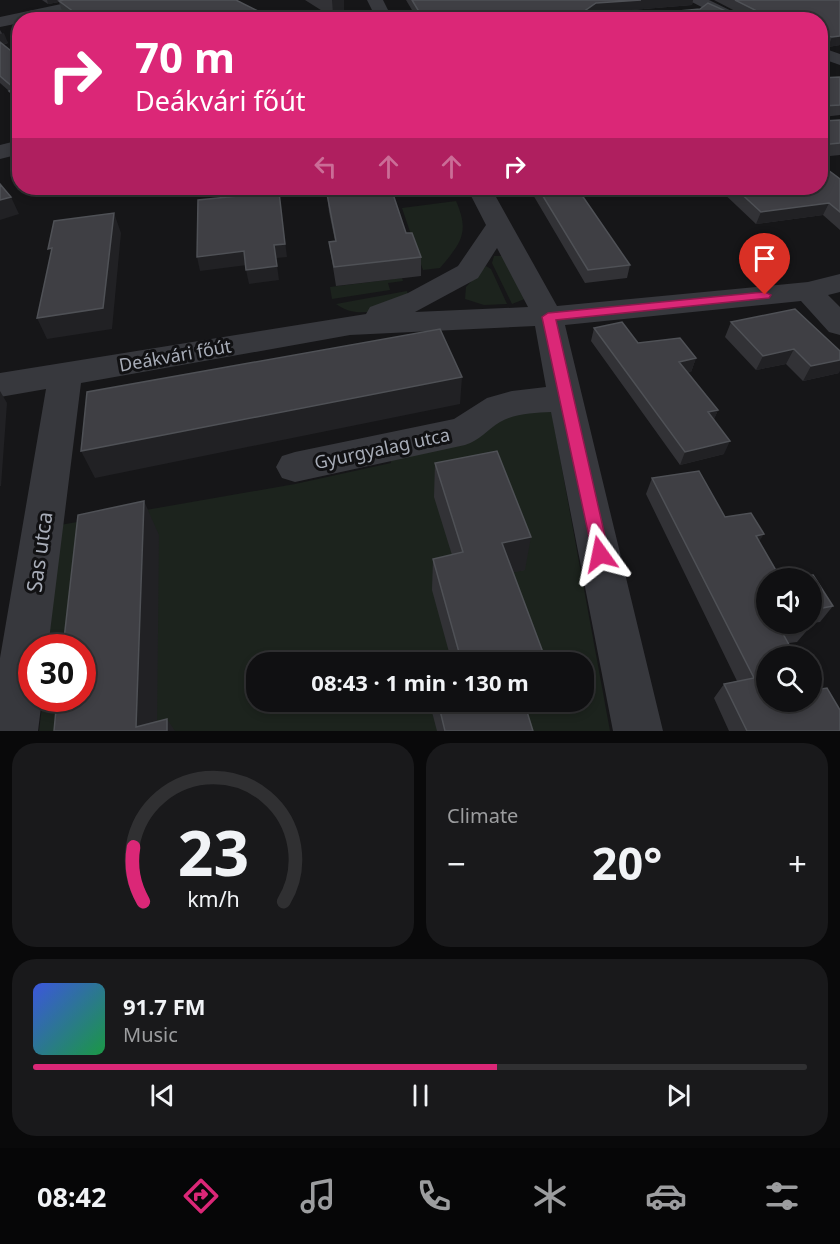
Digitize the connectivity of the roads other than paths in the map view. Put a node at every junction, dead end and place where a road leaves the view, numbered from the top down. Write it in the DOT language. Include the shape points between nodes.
graph roads {
  1 [pos="101,0"];
  2 [pos="693,8"];
  3 [pos="45,12"];
  4 [pos="709,12"];
  5 [pos="483,195"];
  6 [pos="499,224"];
  7 [pos="840,283"];
  8 [pos="449,285"];
  9 [pos="808,291"];
  10 [pos="548,317"];
  11 [pos="471,318"];
  12 [pos="350,325"];
  13 [pos="840,325"];
  14 [pos="65,374"];
  15 [pos="0,385"];
  16 [pos="567,399"];
  17 [pos="296,467"];
  18 [pos="13,731"];
  19 [pos="638,731"];
  1 -- 3 [label="street"];
  2 -- 4 [label="street"];
  5 -- 6 [label="street"];
  6 -- 8 [label="street, Deákvári főút" via="468,272"];
  6 -- 10 [label="street"];
  7 -- 9 [label="street, Deákvári főút"];
  8 -- 11 [label="street" via="449,303"];
  8 -- 12 [label="street, Deákvári főút"];
  9 -- 10 [label="street, Deákvári főút"];
  9 -- 13 [label="street"];
  10 -- 11 [label="street, Deákvári főút"];
  10 -- 16 [label="street"];
  11 -- 12 [label="street, Deákvári főút"];
  12 -- 14 [label="street, Deákvári főút"];
  14 -- 15 [label="street, Deákvári főút"];
  14 -- 18 [label="street, Sas utca"];
  16 -- 17 [label="street, Gyurgyalag utca" via="498,405 465,431"];
  16 -- 19 [label="street"];
}
